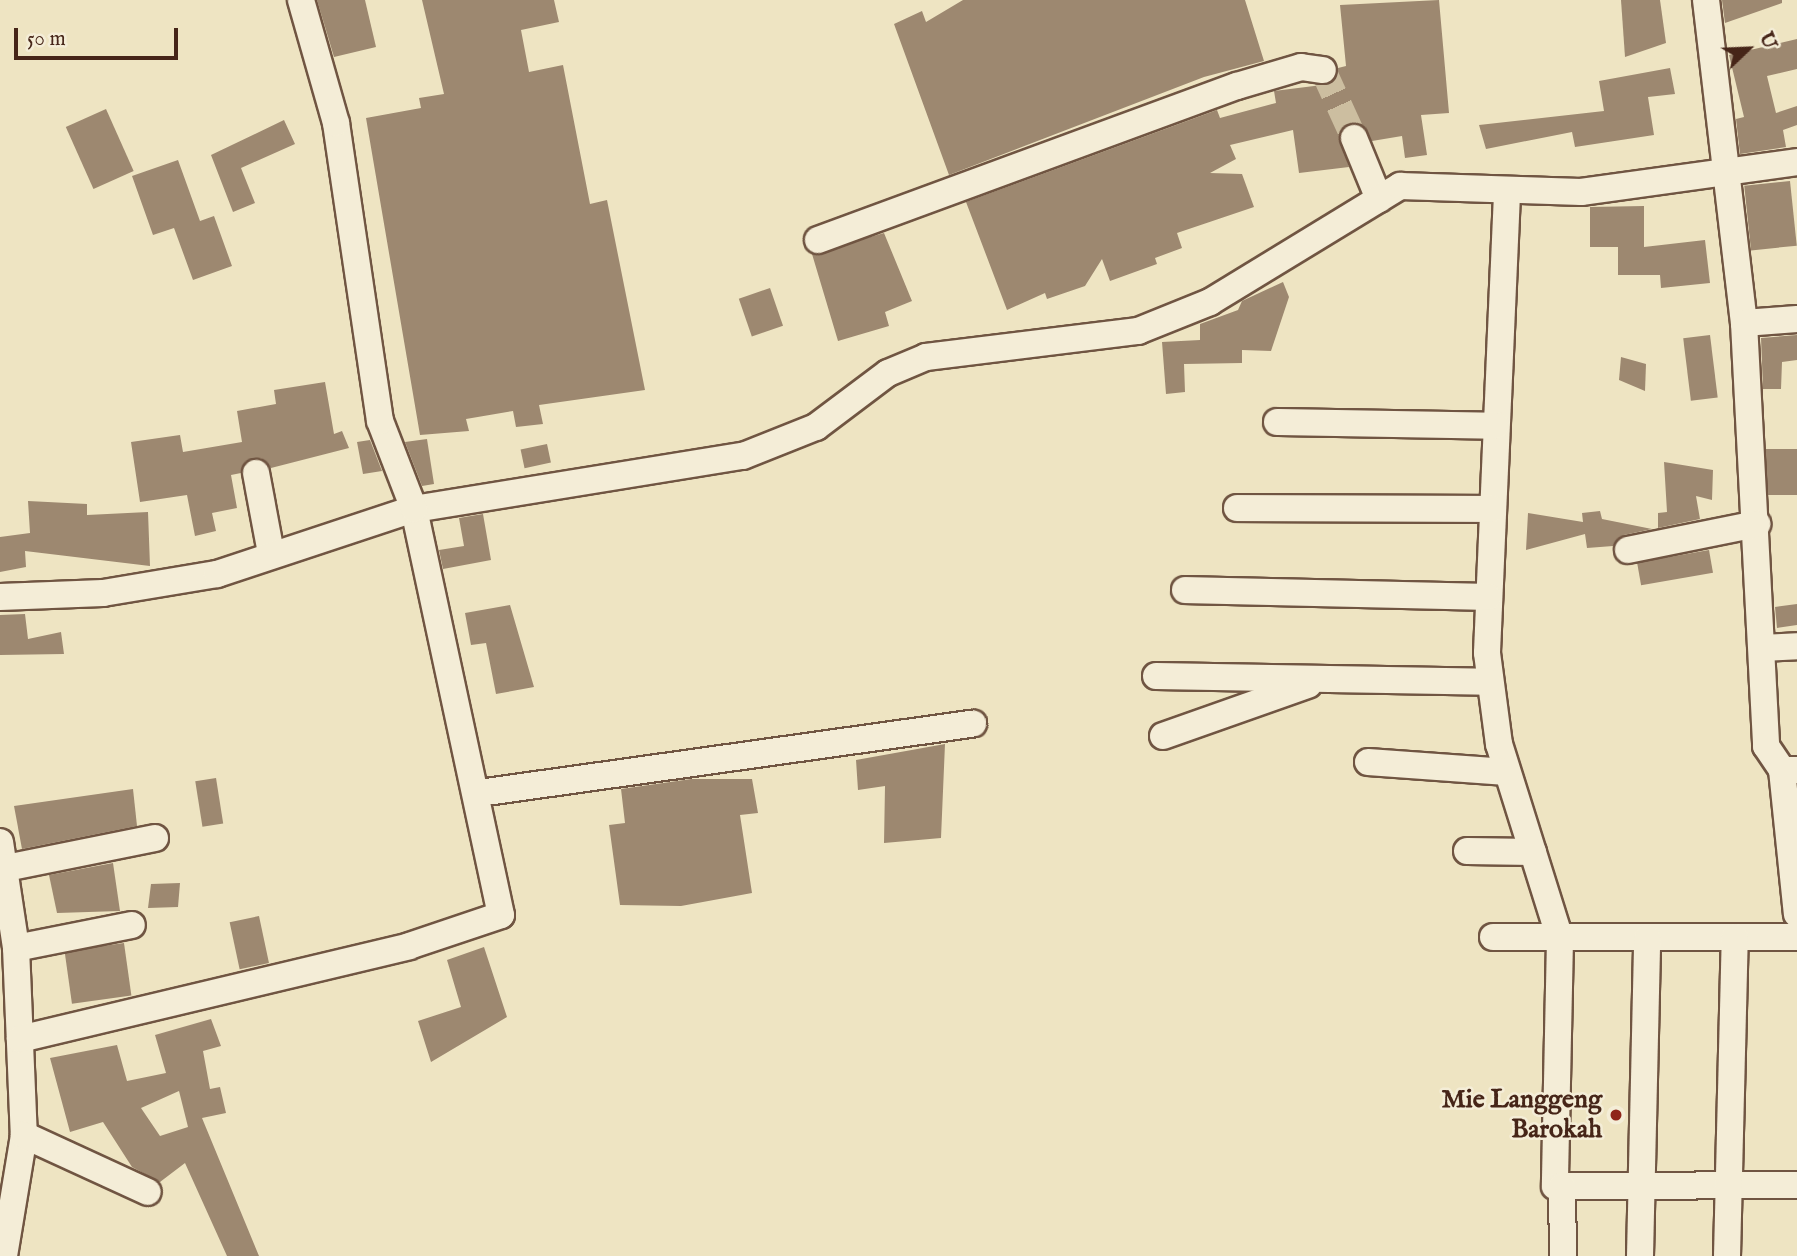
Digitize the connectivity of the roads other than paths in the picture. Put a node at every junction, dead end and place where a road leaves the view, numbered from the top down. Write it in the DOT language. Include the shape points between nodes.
graph roads {
  1 [pos="302,0"];
  2 [pos="1706,0"];
  3 [pos="1323,70"];
  4 [pos="1354,138"];
  5 [pos="1797,162"];
  6 [pos="1725,176"];
  7 [pos="1507,194"];
  8 [pos="1379,199"];
  9 [pos="818,240"];
  10 [pos="1797,319"];
  11 [pos="1744,323"];
  12 [pos="1277,422"];
  13 [pos="1496,426"];
  14 [pos="256,474"];
  15 [pos="1237,508"];
  16 [pos="414,509"];
  17 [pos="1492,509"];
  18 [pos="1758,524"];
  19 [pos="1628,550"];
  20 [pos="271,553"];
  21 [pos="1185,590"];
  22 [pos="0,597"];
  23 [pos="1488,597"];
  24 [pos="1797,646"];
  25 [pos="1762,648"];
  26 [pos="1156,676"];
  27 [pos="1326,679"];
  28 [pos="1488,682"];
  29 [pos="973,724"];
  30 [pos="1163,736"];
  31 [pos="1368,762"];
  32 [pos="1790,770"];
  33 [pos="1507,772"];
  34 [pos="479,793"];
  35 [pos="155,838"];
  36 [pos="0,842"];
  37 [pos="1467,851"];
  38 [pos="1533,852"];
  39 [pos="6,868"];
  40 [pos="1797,914"];
  41 [pos="132,925"];
  42 [pos="1493,937"];
  43 [pos="1735,937"];
  44 [pos="1797,937"];
  45 [pos="1647,938"];
  46 [pos="1560,939"];
  47 [pos="16,948"];
  48 [pos="20,1039"];
  49 [pos="24,1135"];
  50 [pos="1639,1185"];
  51 [pos="1727,1185"];
  52 [pos="1797,1185"];
  53 [pos="1562,1186"];
  54 [pos="148,1192"];
  55 [pos="4,1256"];
  56 [pos="1563,1256"];
  57 [pos="1640,1256"];
  58 [pos="1727,1256"];
  1 -- 16 [label="street" via="337,123 380,421"];
  2 -- 6 [label="street"];
  3 -- 9 [label="street" via="1301,67 1237,86"];
  4 -- 8 [label="street"];
  5 -- 6 [label="street"];
  6 -- 7 [label="street"];
  6 -- 11 [label="street"];
  7 -- 8 [label="street" via="1423,184 1400,186"];
  7 -- 13 [label="street"];
  8 -- 16 [label="street" via="1210,302 1138,331 926,357 888,373 816,427 706,465 514,488"];
  10 -- 11 [label="street"];
  11 -- 18 [label="street"];
  12 -- 13 [label="street"];
  13 -- 17 [label="street"];
  14 -- 20 [label="street"];
  15 -- 17 [label="street"];
  16 -- 20 [label="street"];
  16 -- 34 [label="street"];
  17 -- 23 [label="street"];
  18 -- 19 [label="street"];
  18 -- 25 [label="street"];
  20 -- 22 [label="street" via="217,575 147,587"];
  21 -- 23 [label="street"];
  23 -- 28 [label="street"];
  24 -- 25 [label="street"];
  25 -- 32 [label="street" via="1766,746"];
  26 -- 27 [label="street"];
  27 -- 28 [label="street"];
  27 -- 30 [label="street"];
  28 -- 33 [label="street"];
  29 -- 34 [label="street"];
  31 -- 33 [label="street"];
  32 -- 40 [label="street"];
  33 -- 38 [label="street"];
  34 -- 48 [label="street" via="501,901 498,919 223,994"];
  35 -- 39 [label="street"];
  36 -- 39 [label="street"];
  37 -- 38 [label="street"];
  38 -- 46 [label="street"];
  39 -- 47 [label="street"];
  41 -- 47 [label="street"];
  42 -- 46 [label="street"];
  43 -- 44 [label="street"];
  43 -- 45 [label="street"];
  43 -- 51 [label="street"];
  45 -- 46 [label="street"];
  45 -- 50 [label="street"];
  46 -- 53 [label="street" via="1555,1186"];
  47 -- 48 [label="street"];
  48 -- 49 [label="street"];
  49 -- 54 [label="street"];
  49 -- 55 [label="street"];
  50 -- 51 [label="street"];
  50 -- 53 [label="street"];
  50 -- 57 [label="street"];
  51 -- 52 [label="street"];
  51 -- 58 [label="street"];
  53 -- 56 [label="street"];
}
